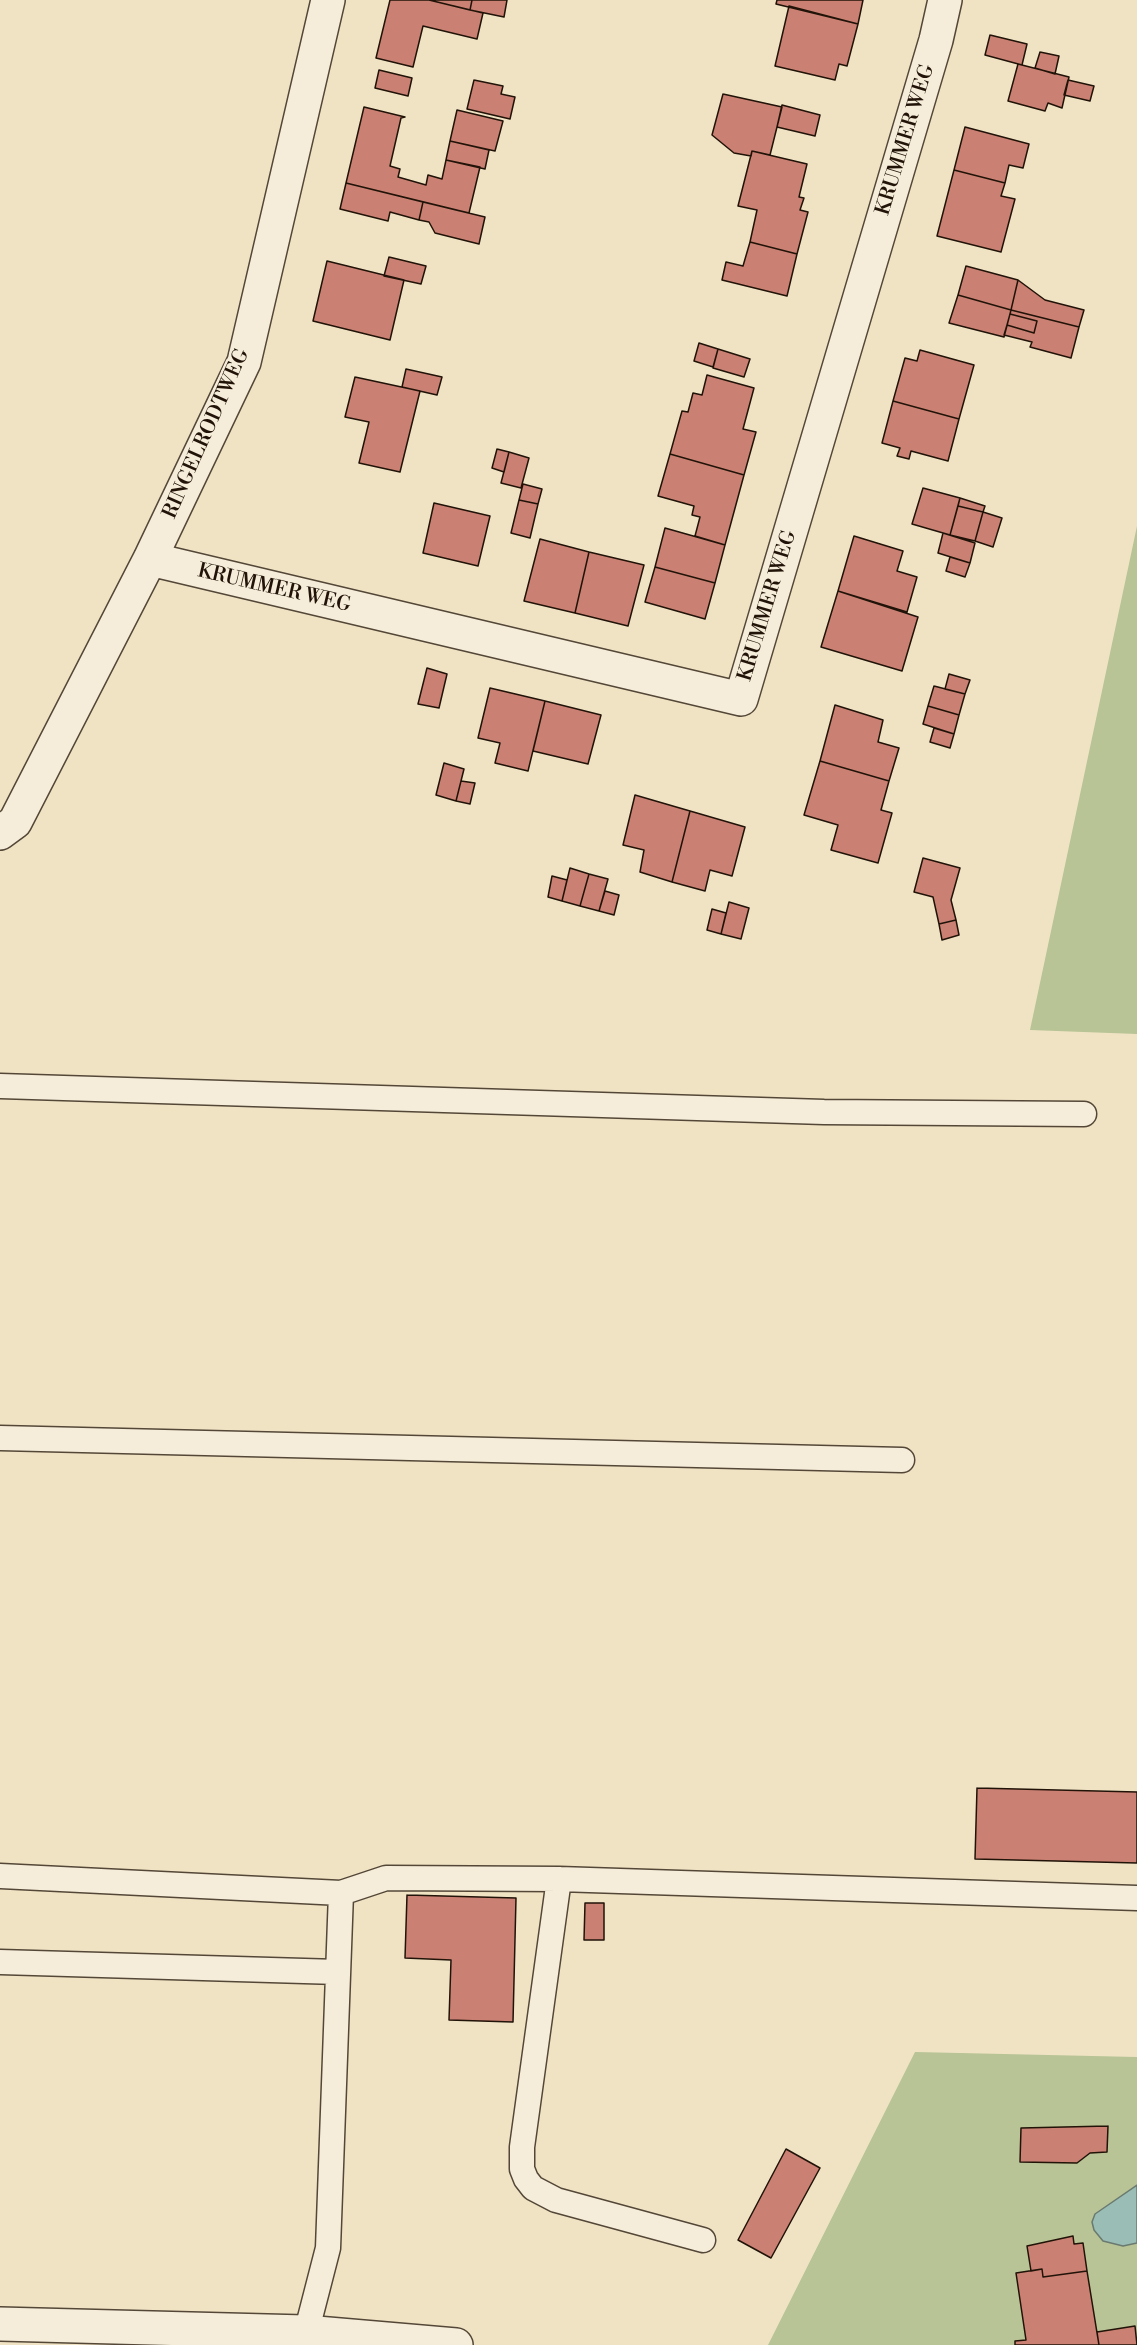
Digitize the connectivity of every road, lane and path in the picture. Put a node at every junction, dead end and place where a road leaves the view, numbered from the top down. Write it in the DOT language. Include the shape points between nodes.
graph roads {
  1 [pos="328,0"];
  2 [pos="945,0"];
  3 [pos="150,559"];
  4 [pos="0,833"];
  5 [pos="0,1086"];
  6 [pos="1084,1114"];
  7 [pos="0,1438"];
  8 [pos="902,1460"];
  9 [pos="0,1876"];
  10 [pos="559,1879"];
  11 [pos="341,1893"];
  12 [pos="1137,1898"];
  13 [pos="0,1962"];
  14 [pos="338,1972"];
  15 [pos="703,2240"];
  16 [pos="0,2324"];
  17 [pos="304,2338"];
  18 [pos="456,2345"];
  1 -- 3 [label="street, RINGELRODTWEG" via="244,362"];
  2 -- 3 [label="street, KRUMMER WEG" via="741,699"];
  3 -- 4 [label="street, RINGELRODTWEG" via="15,822"];
  5 -- 6 [label="lane" via="812,1111"];
  7 -- 8 [label="lane"];
  9 -- 11 [label="lane"];
  10 -- 11 [label="lane" via="386,1878"];
  10 -- 12 [label="lane"];
  10 -- 15 [label="lane" via="522,2169 534,2188 556,2200"];
  11 -- 14 [label="lane"];
  13 -- 14 [label="lane"];
  14 -- 17 [label="lane" via="328,2248"];
  16 -- 17 [label="street"];
  17 -- 18 [label="street"];
}
